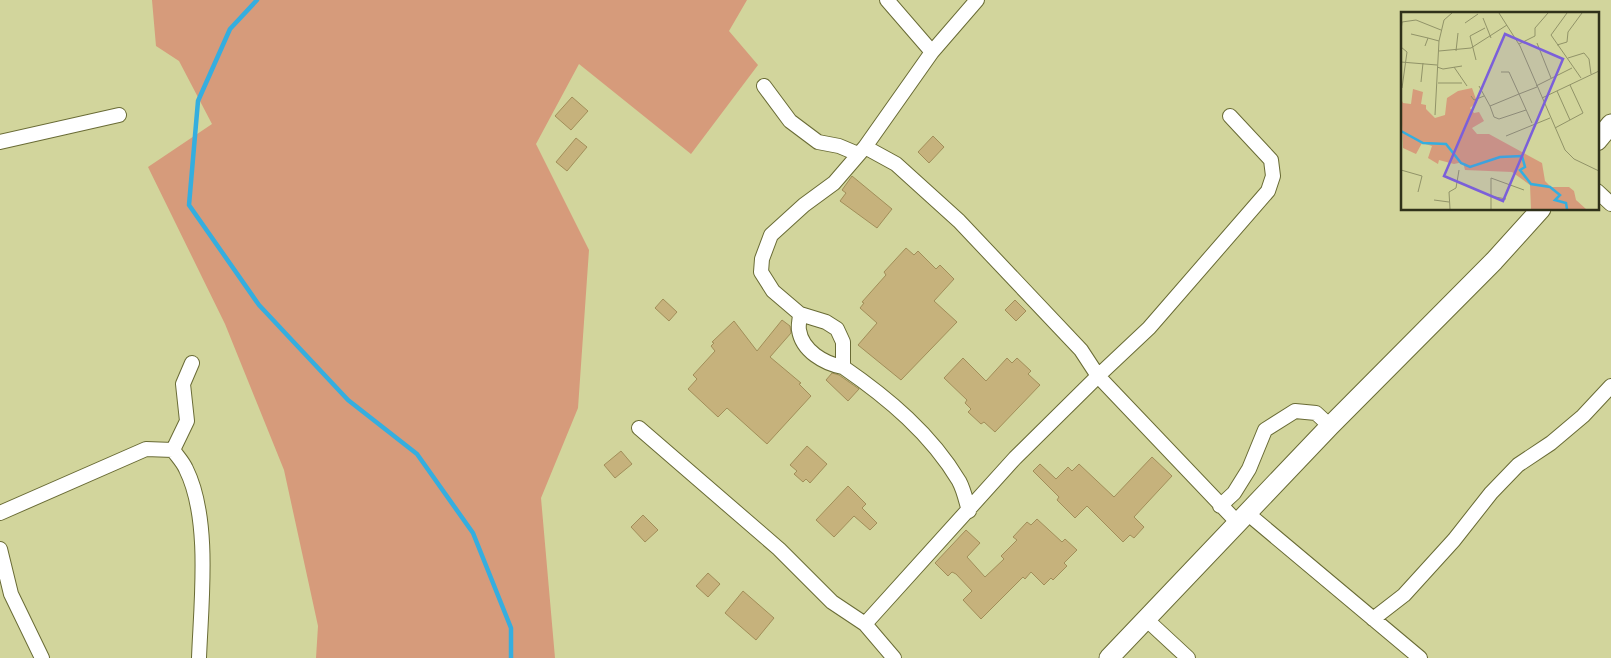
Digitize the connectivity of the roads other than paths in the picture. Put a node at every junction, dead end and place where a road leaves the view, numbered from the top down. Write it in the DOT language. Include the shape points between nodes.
graph roads {
  1 [pos="886,0"];
  2 [pos="977,0"];
  3 [pos="932,52"];
  4 [pos="764,86"];
  5 [pos="119,115"];
  6 [pos="1230,116"];
  7 [pos="1611,124"];
  8 [pos="1598,140"];
  9 [pos="0,142"];
  10 [pos="861,150"];
  11 [pos="1598,192"];
  12 [pos="1611,204"];
  13 [pos="1539,210"];
  14 [pos="800,314"];
  15 [pos="192,363"];
  16 [pos="843,367"];
  17 [pos="1098,376"];
  18 [pos="1611,386"];
  19 [pos="1330,426"];
  20 [pos="639,428"];
  21 [pos="172,450"];
  22 [pos="960,483"];
  23 [pos="983,496"];
  24 [pos="1220,506"];
  25 [pos="969,511"];
  26 [pos="0,513"];
  27 [pos="1242,518"];
  28 [pos="0,549"];
  29 [pos="1146,620"];
  30 [pos="1373,620"];
  31 [pos="865,624"];
  32 [pos="42,658"];
  33 [pos="199,658"];
  34 [pos="894,658"];
  35 [pos="1109,658"];
  36 [pos="1188,658"];
  37 [pos="1420,658"];
  1 -- 3 [label="street"];
  2 -- 3 [label="street"];
  3 -- 10 [label="street"];
  4 -- 10 [label="street" via="790,121 818,142"];
  5 -- 9 [label="street"];
  6 -- 17 [label="street" via="1271,160 1273,176 1268,191 1149,328"];
  7 -- 8 [label="street"];
  10 -- 14 [label="street" via="834,183 771,235 762,259 761,272 773,291"];
  10 -- 17 [label="street" via="896,164 959,221 1080,350"];
  11 -- 12 [label="street"];
  13 -- 19 [label="street" via="1494,261"];
  14 -- 16 [label="street" via="799,331 806,345 816,356"];
  14 -- 16 [label="street" via="837,329 843,342"];
  15 -- 21 [label="street" via="183,384 187,421"];
  16 -- 22 [label="street" via="884,396 933,445"];
  17 -- 23 [label="street" via="1015,458"];
  17 -- 24 [label="street"];
  18 -- 30 [label="street" via="1583,416 1518,465 1404,595"];
  19 -- 24 [label="street" via="1316,413 1295,411 1265,430 1250,469 1234,493"];
  19 -- 27 [label="street"];
  20 -- 31 [label="street" via="778,549 832,602"];
  21 -- 26 [label="street" via="146,449"];
  21 -- 33 [label="street" via="186,468 203,544"];
  22 -- 23 [label="street"];
  22 -- 25 [label="street"];
  23 -- 25 [label="street"];
  24 -- 27 [label="street"];
  25 -- 31 [label="street"];
  27 -- 29 [label="street"];
  27 -- 30 [label="street"];
  28 -- 32 [label="street" via="11,594"];
  29 -- 35 [label="street"];
  29 -- 36 [label="street"];
  30 -- 37 [label="street"];
  31 -- 34 [label="street"];
}
